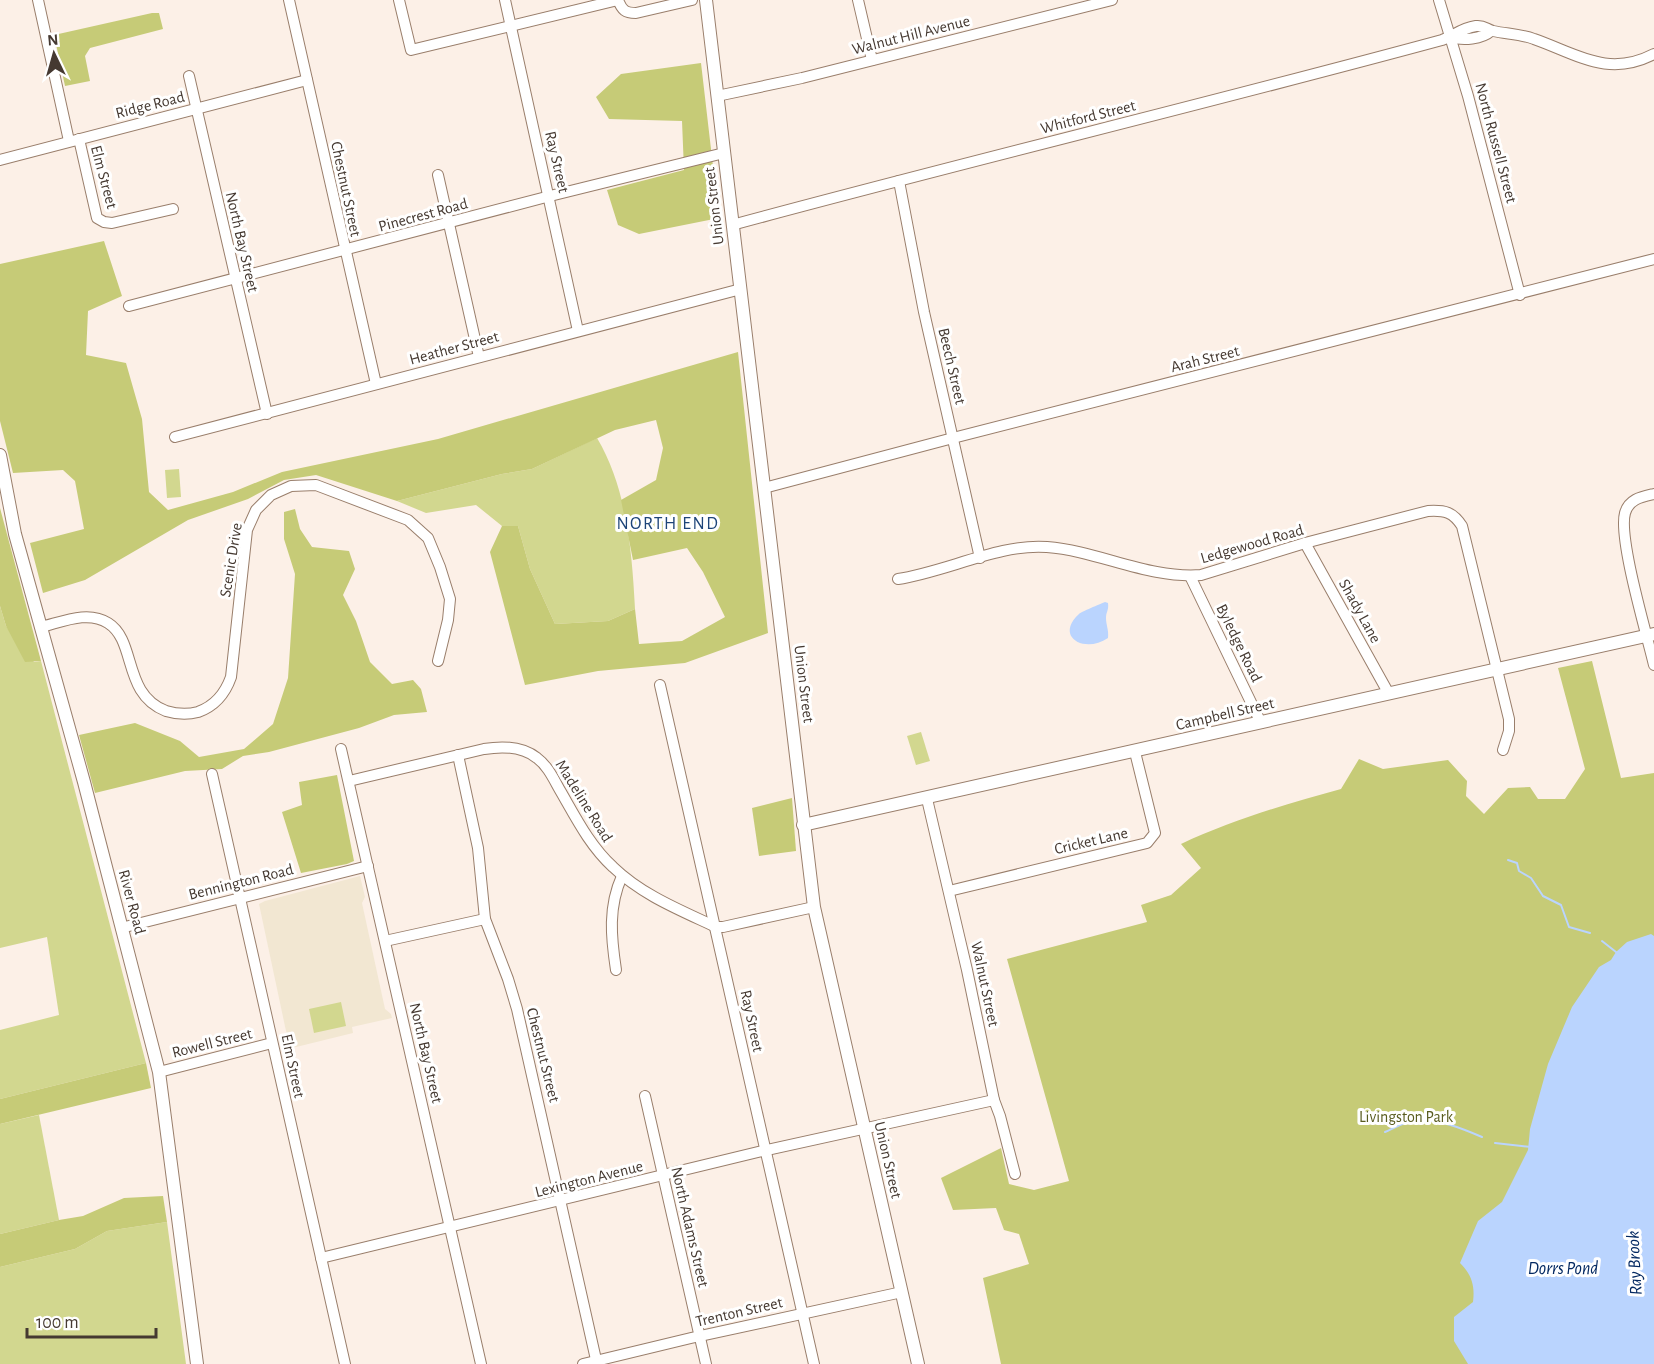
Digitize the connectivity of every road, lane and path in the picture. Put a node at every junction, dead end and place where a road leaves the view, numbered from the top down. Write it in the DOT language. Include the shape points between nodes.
graph roads {
  1 [pos="38,0"];
  2 [pos="289,0"];
  3 [pos="399,0"];
  4 [pos="506,0"];
  5 [pos="692,0"];
  6 [pos="706,0"];
  7 [pos="858,0"];
  8 [pos="1112,0"];
  9 [pos="1439,0"];
  10 [pos="511,26"];
  11 [pos="1451,37"];
  12 [pos="1654,54"];
  13 [pos="872,60"];
  14 [pos="189,76"];
  15 [pos="307,80"];
  16 [pos="717,96"];
  17 [pos="196,109"];
  18 [pos="74,140"];
  19 [pos="724,153"];
  20 [pos="0,160"];
  21 [pos="438,175"];
  22 [pos="899,181"];
  23 [pos="550,196"];
  24 [pos="173,209"];
  25 [pos="449,224"];
  26 [pos="732,225"];
  27 [pos="344,250"];
  28 [pos="1654,260"];
  29 [pos="235,278"];
  30 [pos="741,289"];
  31 [pos="1520,295"];
  32 [pos="129,306"];
  33 [pos="578,331"];
  34 [pos="479,357"];
  35 [pos="376,384"];
  36 [pos="267,414"];
  37 [pos="175,437"];
  38 [pos="953,438"];
  39 [pos="0,455"];
  40 [pos="764,488"];
  41 [pos="1654,494"];
  42 [pos="1305,543"];
  43 [pos="980,558"];
  44 [pos="1190,576"];
  45 [pos="898,579"];
  46 [pos="41,627"];
  47 [pos="1651,635"];
  48 [pos="438,661"];
  49 [pos="1654,665"];
  50 [pos="1497,670"];
  51 [pos="660,685"];
  52 [pos="1389,694"];
  53 [pos="1261,723"];
  54 [pos="341,749"];
  55 [pos="1503,750"];
  56 [pos="1135,752"];
  57 [pos="458,755"];
  58 [pos="212,774"];
  59 [pos="349,781"];
  60 [pos="927,799"];
  61 [pos="803,825"];
  62 [pos="368,866"];
  63 [pos="622,876"];
  64 [pos="949,891"];
  65 [pos="240,897"];
  66 [pos="814,907"];
  67 [pos="485,919"];
  68 [pos="716,927"];
  69 [pos="122,928"];
  70 [pos="386,941"];
  71 [pos="616,970"];
  72 [pos="273,1044"];
  73 [pos="159,1072"];
  74 [pos="645,1096"];
  75 [pos="994,1100"];
  76 [pos="863,1129"];
  77 [pos="765,1151"];
  78 [pos="1015,1174"];
  79 [pos="664,1175"];
  80 [pos="561,1201"];
  81 [pos="449,1228"];
  82 [pos="321,1258"];
  83 [pos="902,1292"];
  84 [pos="802,1313"];
  85 [pos="700,1336"];
  86 [pos="596,1363"];
  87 [pos="197,1364"];
  88 [pos="345,1364"];
  89 [pos="481,1364"];
  90 [pos="583,1364"];
  91 [pos="706,1364"];
  92 [pos="814,1364"];
  93 [pos="918,1364"];
  1 -- 18 [label="street, Elm Street"];
  2 -- 15 [label="street, Chestnut Street"];
  3 -- 10 [label="street" via="411,50"];
  4 -- 10 [label="street, Ray Street"];
  5 -- 10 [label="street" via="627,13 618,0"];
  6 -- 16 [label="street, Union Street"];
  7 -- 13 [label="street"];
  8 -- 13 [label="street, Walnut Hill Avenue"];
  9 -- 11 [label="street, North Russell Street"];
  10 -- 23 [label="street, Ray Street"];
  11 -- 12 [label="street, Whitford Street" via="1456,31 1484,26 1491,31 1532,38 1607,65 1627,64"];
  11 -- 22 [label="street, Whitford Street"];
  11 -- 31 [label="street, North Russell Street"];
  13 -- 16 [label="street, Walnut Hill Avenue"];
  14 -- 17 [label="street, North Bay Street"];
  15 -- 17 [label="street, Ridge Road"];
  15 -- 27 [label="street, Chestnut Street"];
  16 -- 19 [label="street, Union Street"];
  17 -- 18 [label="street, Ridge Road"];
  17 -- 29 [label="street, North Bay Street"];
  18 -- 20 [label="street, Ridge Road"];
  18 -- 24 [label="street, Elm Street" via="97,218 112,223"];
  19 -- 23 [label="street, Pinecrest Road"];
  19 -- 26 [label="street, Union Street"];
  21 -- 25 [label="street"];
  22 -- 26 [label="street, Whitford Street"];
  22 -- 38 [label="street, Beech Street"];
  23 -- 25 [label="street, Pinecrest Road"];
  23 -- 33 [label="street, Ray Street"];
  25 -- 27 [label="street, Pinecrest Road"];
  25 -- 34 [label="street"];
  26 -- 30 [label="street, Union Street"];
  27 -- 29 [label="street, Pinecrest Road"];
  27 -- 35 [label="street, Chestnut Street"];
  28 -- 31 [label="street, Arah Street"];
  29 -- 32 [label="street, Pinecrest Road"];
  29 -- 36 [label="street, North Bay Street"];
  30 -- 33 [label="street, Heather Street"];
  30 -- 40 [label="street, Union Street"];
  31 -- 38 [label="street, Arah Street"];
  33 -- 34 [label="street, Heather Street"];
  34 -- 35 [label="street, Heather Street"];
  35 -- 36 [label="street, Heather Street"];
  36 -- 37 [label="street, Heather Street"];
  38 -- 40 [label="street, Arah Street"];
  38 -- 43 [label="street, Beech Street"];
  39 -- 46 [label="street, River Road" via="15,534"];
  40 -- 61 [label="street, Union Street"];
  41 -- 47 [label="street" via="1630,504 1624,523 1627,552"];
  42 -- 44 [label="street, Ledgewood Road"];
  42 -- 50 [label="street, Ledgewood Road" via="1428,511 1448,511 1462,526"];
  42 -- 52 [label="street, Shady Lane"];
  43 -- 44 [label="street, Ledgewood Road" via="1045,547"];
  43 -- 45 [label="street, Ledgewood Road"];
  44 -- 53 [label="street, Byledge Road"];
  46 -- 48 [label="street, Scenic Drive" via="80,617 107,623 117,630 139,687 151,703 182,714 210,707 223,695 231,677 247,530 256,510 271,495 291,486 316,485 408,520 428,538 450,599"];
  46 -- 69 [label="street, River Road"];
  47 -- 49 [label="street"];
  47 -- 50 [label="street, Campbell Street"];
  50 -- 52 [label="street, Campbell Street"];
  50 -- 55 [label="street" via="1509,719"];
  51 -- 68 [label="street, Ray Street"];
  52 -- 53 [label="street, Campbell Street"];
  53 -- 56 [label="street, Campbell Street"];
  54 -- 59 [label="street, North Bay Street"];
  56 -- 60 [label="street, Campbell Street"];
  56 -- 64 [label="street, Cricket Lane" via="1155,833 1147,843"];
  57 -- 59 [label="street, Madeline Road"];
  57 -- 63 [label="street, Madeline Road" via="502,747 537,758 598,853"];
  57 -- 67 [label="street, Chestnut Street" via="478,848"];
  58 -- 65 [label="street, Elm Street"];
  59 -- 62 [label="street, North Bay Street"];
  60 -- 61 [label="street, Campbell Street"];
  60 -- 64 [label="street, Walnut Street"];
  61 -- 66 [label="street, Union Street"];
  62 -- 65 [label="street, Bennington Road"];
  62 -- 70 [label="street, North Bay Street"];
  63 -- 68 [label="street, Madeline Road"];
  63 -- 71 [label="street" via="612,915"];
  64 -- 75 [label="street, Walnut Street"];
  65 -- 69 [label="street, Bennington Road"];
  65 -- 72 [label="street, Elm Street"];
  66 -- 68 [label="street"];
  66 -- 76 [label="street, Union Street"];
  67 -- 70 [label="street"];
  67 -- 80 [label="street, Chestnut Street" via="515,1001"];
  68 -- 77 [label="street, Ray Street"];
  69 -- 73 [label="street, River Road"];
  70 -- 81 [label="street, North Bay Street"];
  72 -- 73 [label="street, Rowell Street"];
  72 -- 82 [label="street, Elm Street"];
  73 -- 87 [label="street, River Road"];
  74 -- 79 [label="street, North Adams Street"];
  75 -- 76 [label="street, Lexington Avenue"];
  75 -- 78 [label="street, Walnut Street"];
  76 -- 77 [label="street, Lexington Avenue"];
  76 -- 83 [label="street, Union Street"];
  77 -- 79 [label="street, Lexington Avenue"];
  77 -- 84 [label="street, Ray Street"];
  79 -- 80 [label="street, Lexington Avenue"];
  79 -- 85 [label="street, North Adams Street"];
  80 -- 81 [label="street, Lexington Avenue"];
  80 -- 86 [label="street, Chestnut Street"];
  81 -- 82 [label="street, Lexington Avenue"];
  81 -- 89 [label="street, North Bay Street"];
  82 -- 88 [label="street, Elm Street"];
  83 -- 84 [label="street, Trenton Street"];
  83 -- 93 [label="street, Union Street"];
  84 -- 85 [label="street, Trenton Street"];
  84 -- 92 [label="street, Ray Street"];
  85 -- 86 [label="street, Trenton Street"];
  85 -- 91 [label="street, North Adams Street"];
  86 -- 90 [label="street, Trenton Street"];
}
